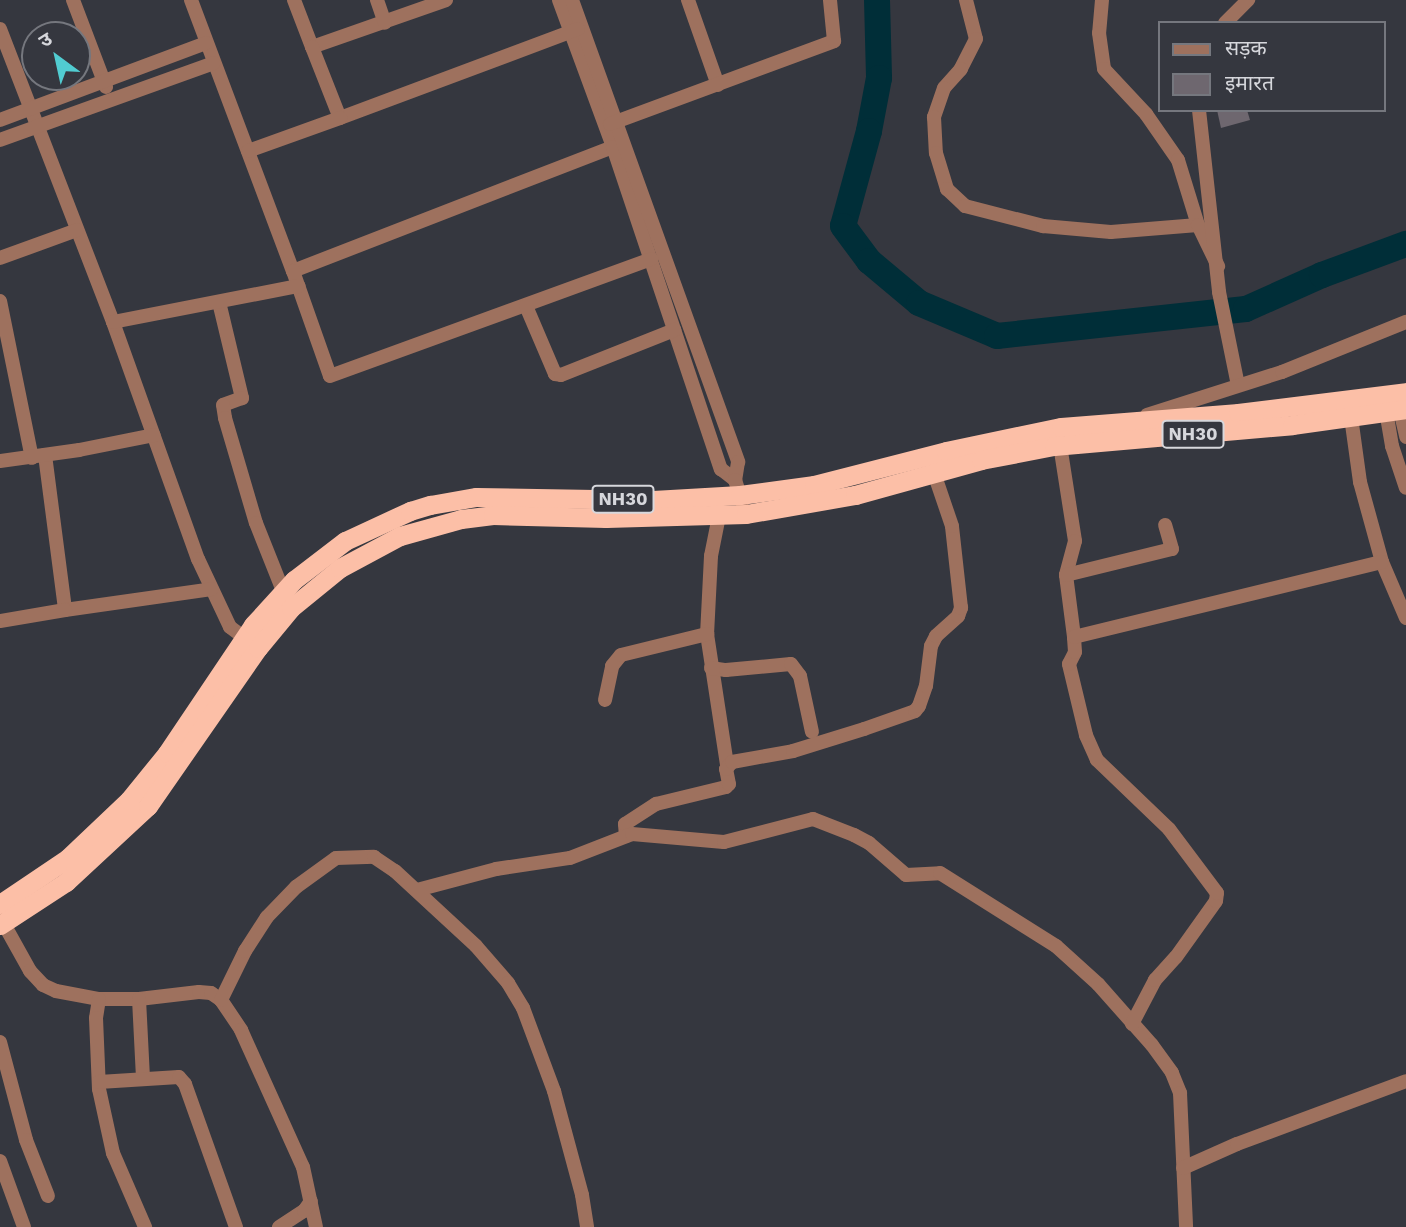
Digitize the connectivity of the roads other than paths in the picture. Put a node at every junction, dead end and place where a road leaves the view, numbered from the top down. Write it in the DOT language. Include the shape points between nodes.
graph roads {
  1 [pos="73,0"];
  2 [pos="191,0"];
  3 [pos="295,0"];
  4 [pos="377,0"];
  5 [pos="446,0"];
  6 [pos="559,0"];
  7 [pos="572,0"];
  8 [pos="688,0"];
  9 [pos="830,0"];
  10 [pos="967,0"];
  11 [pos="1102,0"];
  12 [pos="1248,0"];
  13 [pos="1227,21"];
  14 [pos="385,23"];
  15 [pos="0,29"];
  16 [pos="576,29"];
  17 [pos="206,43"];
  18 [pos="312,47"];
  19 [pos="215,62"];
  20 [pos="104,81"];
  21 [pos="718,85"];
  22 [pos="111,100"];
  23 [pos="29,109"];
  24 [pos="1199,112"];
  25 [pos="340,118"];
  26 [pos="0,120"];
  27 [pos="611,124"];
  28 [pos="36,126"];
  29 [pos="0,140"];
  30 [pos="613,147"];
  31 [pos="248,151"];
  32 [pos="1198,225"];
  33 [pos="77,230"];
  34 [pos="0,258"];
  35 [pos="651,259"];
  36 [pos="1217,266"];
  37 [pos="293,271"];
  38 [pos="299,286"];
  39 [pos="0,301"];
  40 [pos="219,302"];
  41 [pos="526,306"];
  42 [pos="1406,322"];
  43 [pos="113,323"];
  44 [pos="674,330"];
  45 [pos="1238,385"];
  46 [pos="1396,402"];
  47 [pos="1351,417"];
  48 [pos="1125,422"];
  49 [pos="154,435"];
  50 [pos="1406,437"];
  51 [pos="1115,441"];
  52 [pos="1060,445"];
  53 [pos="38,457"];
  54 [pos="0,461"];
  55 [pos="934,473"];
  56 [pos="1406,488"];
  57 [pos="740,496"];
  58 [pos="719,516"];
  59 [pos="1166,525"];
  60 [pos="1382,562"];
  61 [pos="1066,575"];
  62 [pos="212,589"];
  63 [pos="283,591"];
  64 [pos="65,610"];
  65 [pos="1406,618"];
  66 [pos="0,621"];
  67 [pos="707,634"];
  68 [pos="1074,637"];
  69 [pos="251,643"];
  70 [pos="711,668"];
  71 [pos="605,700"];
  72 [pos="812,732"];
  73 [pos="727,765"];
  74 [pos="626,836"];
  75 [pos="417,890"];
  76 [pos="1,917"];
  77 [pos="99,999"];
  78 [pos="139,999"];
  79 [pos="221,1000"];
  80 [pos="1132,1024"];
  81 [pos="0,1042"];
  82 [pos="144,1079"];
  83 [pos="1406,1080"];
  84 [pos="99,1082"];
  85 [pos="0,1161"];
  86 [pos="1183,1168"];
  87 [pos="48,1196"];
  88 [pos="311,1201"];
  89 [pos="24,1227"];
  90 [pos="145,1227"];
  91 [pos="236,1227"];
  92 [pos="279,1227"];
  93 [pos="316,1227"];
  94 [pos="587,1227"];
  95 [pos="1186,1227"];
  1 -- 20 [label="street"];
  2 -- 17 [label="street"];
  3 -- 18 [label="street"];
  4 -- 14 [label="street"];
  5 -- 14 [label="street"];
  6 -- 16 [label="street"];
  7 -- 16 [label="street"];
  8 -- 21 [label="street"];
  9 -- 21 [label="street" via="834,41"];
  10 -- 32 [label="street" via="976,39 961,69 944,89 934,117 936,153 947,189 956,198 965,206 1043,226 1111,232"];
  11 -- 32 [label="street" via="1099,33 1104,69 1146,114 1178,160"];
  12 -- 13 [label="street"];
  14 -- 18 [label="street"];
  15 -- 23 [label="street"];
  16 -- 25 [label="street"];
  16 -- 27 [label="street"];
  17 -- 19 [label="street"];
  17 -- 20 [label="street"];
  18 -- 25 [label="street"];
  19 -- 22 [label="street"];
  19 -- 31 [label="street"];
  20 -- 22 [label="street"];
  20 -- 23 [label="street"];
  21 -- 27 [label="street"];
  22 -- 28 [label="street"];
  23 -- 26 [label="street"];
  23 -- 28 [label="street"];
  24 -- 36 [label="street"];
  25 -- 31 [label="street"];
  27 -- 30 [label="street"];
  27 -- 57 [label="street" via="738,462"];
  28 -- 29 [label="street"];
  28 -- 33 [label="street"];
  30 -- 35 [label="street"];
  30 -- 37 [label="street"];
  31 -- 37 [label="street"];
  32 -- 36 [label="street"];
  33 -- 34 [label="street"];
  33 -- 43 [label="street"];
  35 -- 41 [label="street"];
  35 -- 44 [label="street"];
  36 -- 45 [label="street"];
  37 -- 38 [label="street"];
  38 -- 40 [label="street"];
  38 -- 41 [label="street" via="330,376"];
  39 -- 53 [label="street"];
  40 -- 43 [label="street"];
  40 -- 63 [label="street" via="242,398 223,405 225,418 256,523"];
  41 -- 44 [label="street" via="555,374 561,375"];
  42 -- 45 [label="street"];
  43 -- 49 [label="street"];
  44 -- 57 [label="street" via="721,469"];
  45 -- 48 [label="street"];
  46 -- 47 [label="highway, NH30"];
  46 -- 48 [label="highway, NH30"];
  46 -- 50 [label="street"];
  46 -- 56 [label="street"];
  47 -- 51 [label="highway, NH30"];
  47 -- 60 [label="street" via="1360,482"];
  48 -- 51 [label="street"];
  48 -- 57 [label="highway, NH30" via="1035,432 814,485"];
  49 -- 53 [label="street"];
  49 -- 62 [label="street"];
  51 -- 52 [label="highway, NH30"];
  52 -- 55 [label="highway, NH30"];
  52 -- 61 [label="street" via="1075,541"];
  53 -- 54 [label="street"];
  53 -- 64 [label="street"];
  55 -- 57 [label="highway, NH30" via="855,495"];
  55 -- 73 [label="street" via="952,526 961,608 936,636 919,706 864,729"];
  57 -- 58 [label="highway, NH30"];
  57 -- 63 [label="highway, NH30" via="450,500 345,541"];
  58 -- 67 [label="street"];
  58 -- 69 [label="highway, NH30" via="493,515 430,527 400,536 340,568"];
  59 -- 61 [label="street" via="1172,549"];
  60 -- 65 [label="street"];
  60 -- 68 [label="street"];
  61 -- 68 [label="street"];
  62 -- 64 [label="street"];
  62 -- 69 [label="street" via="230,627"];
  63 -- 69 [label="highway, NH30"];
  64 -- 66 [label="street"];
  67 -- 70 [label="street"];
  67 -- 71 [label="street" via="621,654 612,666"];
  68 -- 80 [label="street" via="1075,652 1069,664 1086,735 1097,760 1169,830 1217,893 1216,901 1155,981"];
  69 -- 76 [label="highway, NH30" via="129,800"];
  70 -- 72 [label="street" via="792,664 800,676"];
  70 -- 73 [label="street"];
  73 -- 74 [label="street" via="726,787 656,804 625,824"];
  74 -- 75 [label="street" via="570,858 496,869"];
  74 -- 80 [label="street" via="724,842 797,821 824,822 869,843 906,875 940,873 1056,946 1098,984"];
  75 -- 79 [label="street" via="374,857 336,858 296,887 267,917"];
  75 -- 94 [label="street" via="476,946 523,1008 554,1091"];
  76 -- 77 [label="street" via="30,971 43,985 72,997"];
  77 -- 78 [label="street"];
  77 -- 84 [label="street"];
  78 -- 79 [label="street" via="199,992"];
  78 -- 82 [label="street"];
  79 -- 88 [label="street" via="241,1030 298,1155"];
  80 -- 86 [label="street" via="1172,1073 1180,1093"];
  81 -- 87 [label="street" via="26,1140"];
  82 -- 84 [label="street"];
  82 -- 91 [label="street" via="178,1077 185,1084"];
  83 -- 86 [label="street"];
  84 -- 90 [label="street" via="113,1153"];
  85 -- 89 [label="street"];
  86 -- 95 [label="street"];
  88 -- 92 [label="street"];
  88 -- 93 [label="street"];
}
